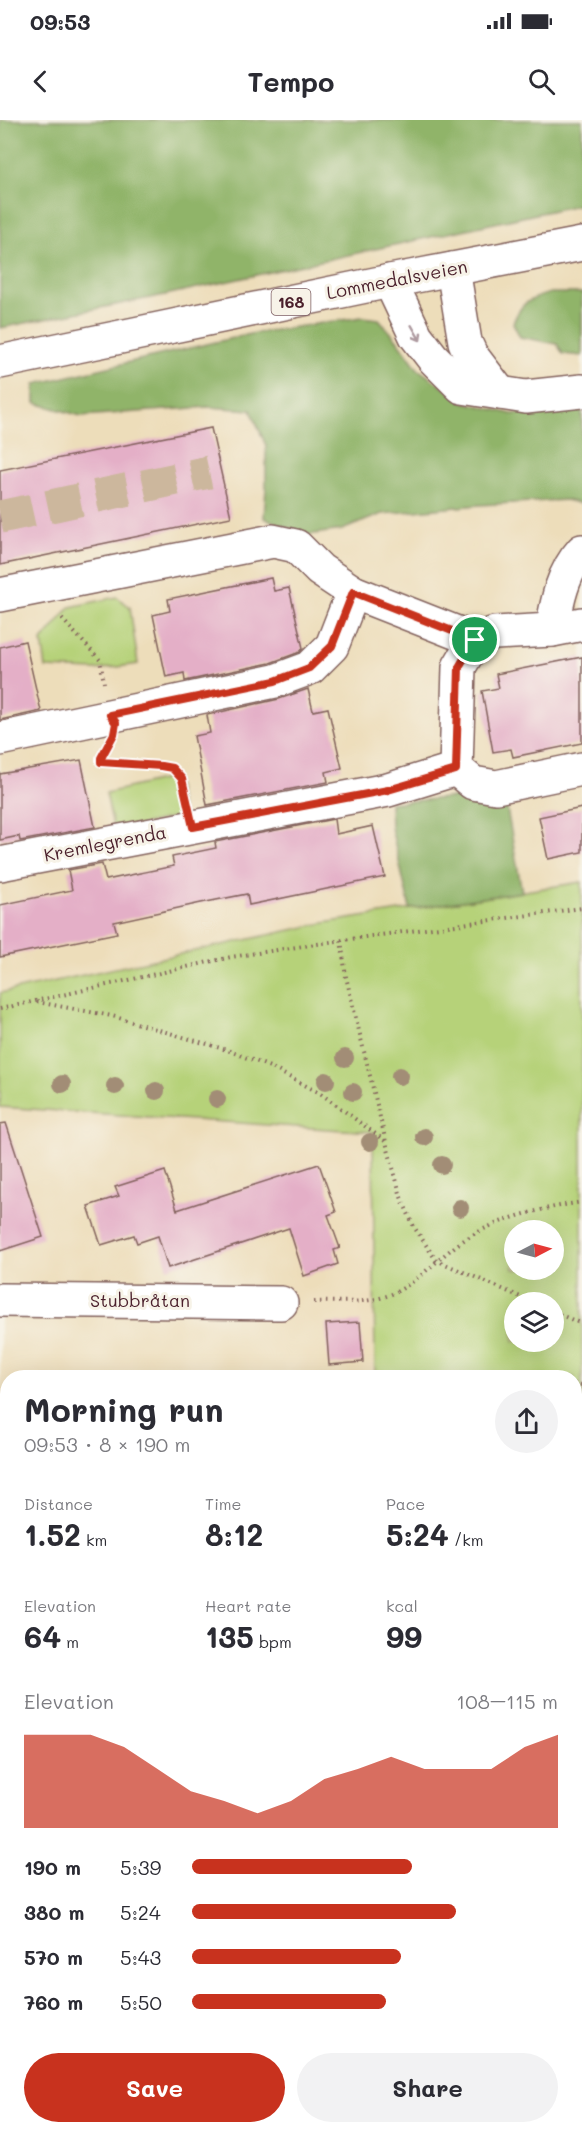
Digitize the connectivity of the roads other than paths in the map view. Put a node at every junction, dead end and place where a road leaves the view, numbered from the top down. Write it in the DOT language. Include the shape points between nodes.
graph roads {
  1 [pos="582,244"];
  2 [pos="453,269"];
  3 [pos="390,281"];
  4 [pos="0,363"];
  5 [pos="582,391"];
  6 [pos="500,393"];
  7 [pos="582,551"];
  8 [pos="353,592"];
  9 [pos="0,595"];
  10 [pos="567,627"];
  11 [pos="475,640"];
  12 [pos="0,739"];
  13 [pos="582,769"];
  14 [pos="456,770"];
  15 [pos="0,864"];
  16 [pos="0,1300"];
  17 [pos="281,1303"];
  1 -- 2 [label="street, Lommedalsveien / 168"];
  2 -- 3 [label="street, Lommedalsveien / 168"];
  2 -- 6 [label="street" via="465,342"];
  3 -- 4 [label="street, Lommedalsveien / 168"];
  3 -- 6 [label="street, one-way" via="416,336 433,358 462,387"];
  5 -- 6 [label="street" via="526,398"];
  7 -- 10 [label="street" via="563,582"];
  8 -- 9 [label="street" via="320,570 296,546 273,541"];
  8 -- 11 [label="street"];
  8 -- 12 [label="street" via="332,646 309,668 275,681"];
  10 -- 11 [label="street" via="495,633"];
  11 -- 14 [label="street" via="459,667"];
  13 -- 14 [label="street" via="496,787 473,783"];
  14 -- 15 [label="street, Kremlegrenda" via="388,790"];
  16 -- 17 [label="street, Stubbråtan"];
}
